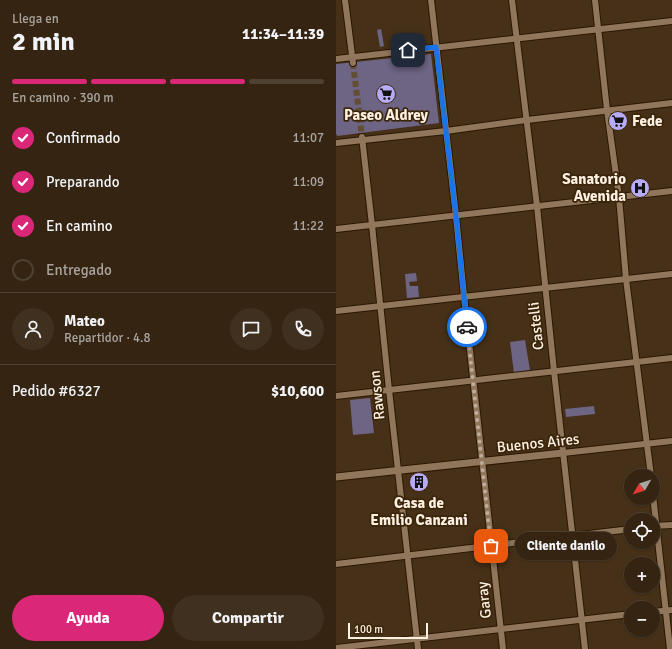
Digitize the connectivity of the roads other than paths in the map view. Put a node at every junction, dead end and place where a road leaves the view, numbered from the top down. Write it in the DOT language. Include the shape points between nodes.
graph roads {
  1 [pos="345,0"];
  2 [pos="430,0"];
  3 [pos="512,0"];
  4 [pos="595,0"];
  5 [pos="672,21"];
  6 [pos="598,30"];
  7 [pos="517,39"];
  8 [pos="436,47"];
  9 [pos="336,59"];
  10 [pos="352,60"];
  11 [pos="672,103"];
  12 [pos="607,110"];
  13 [pos="527,120"];
  14 [pos="446,131"];
  15 [pos="362,139"];
  16 [pos="336,143"];
  17 [pos="672,191"];
  18 [pos="619,197"];
  19 [pos="537,206"];
  20 [pos="456,216"];
  21 [pos="372,225"];
  22 [pos="336,230"];
  23 [pos="672,274"];
  24 [pos="626,279"];
  25 [pos="545,287"];
  26 [pos="464,296"];
  27 [pos="380,306"];
  28 [pos="336,310"];
  29 [pos="672,358"];
  30 [pos="636,362"];
  31 [pos="554,371"];
  32 [pos="473,380"];
  33 [pos="389,390"];
  34 [pos="336,396"];
  35 [pos="672,441"];
  36 [pos="647,444"];
  37 [pos="564,453"];
  38 [pos="482,462"];
  39 [pos="650,469"];
  40 [pos="398,470"];
  41 [pos="336,477"];
  42 [pos="672,524"];
  43 [pos="660,525"];
  44 [pos="624,530"];
  45 [pos="573,536"];
  46 [pos="491,546"];
  47 [pos="659,549"];
  48 [pos="408,555"];
  49 [pos="336,564"];
  50 [pos="669,610"];
  51 [pos="624,615"];
  52 [pos="582,619"];
  53 [pos="500,629"];
  54 [pos="417,638"];
  55 [pos="336,648"];
  56 [pos="418,649"];
  57 [pos="503,649"];
  58 [pos="585,649"];
  59 [pos="670,649"];
  1 -- 10 [label="street"];
  2 -- 8 [label="street, Garay"];
  3 -- 7 [label="street, Castelli"];
  4 -- 6 [label="street"];
  5 -- 6 [label="street"];
  6 -- 7 [label="street"];
  6 -- 12 [label="street"];
  7 -- 8 [label="street"];
  7 -- 13 [label="street, Castelli"];
  8 -- 10 [label="street"];
  8 -- 14 [label="street, Garay"];
  9 -- 10 [label="street"];
  11 -- 12 [label="street"];
  12 -- 13 [label="street"];
  12 -- 18 [label="street"];
  13 -- 14 [label="street"];
  13 -- 19 [label="street, Castelli"];
  14 -- 15 [label="street"];
  14 -- 20 [label="street, Garay"];
  15 -- 16 [label="street"];
  15 -- 21 [label="street, Rawson"];
  17 -- 18 [label="street"];
  18 -- 19 [label="street"];
  18 -- 24 [label="street"];
  19 -- 20 [label="street"];
  19 -- 25 [label="street, Castelli"];
  20 -- 21 [label="street"];
  20 -- 26 [label="street, Garay"];
  21 -- 22 [label="street"];
  21 -- 27 [label="street, Rawson"];
  23 -- 24 [label="street"];
  24 -- 25 [label="street"];
  24 -- 30 [label="street"];
  25 -- 26 [label="street"];
  25 -- 31 [label="street, Castelli"];
  26 -- 27 [label="street"];
  26 -- 32 [label="street, Garay"];
  27 -- 28 [label="street"];
  27 -- 33 [label="street, Rawson"];
  29 -- 30 [label="street"];
  30 -- 31 [label="street"];
  30 -- 36 [label="street"];
  31 -- 32 [label="street"];
  31 -- 37 [label="street, Castelli"];
  32 -- 33 [label="street"];
  32 -- 38 [label="street, Garay"];
  33 -- 34 [label="street"];
  33 -- 40 [label="street, Rawson"];
  35 -- 36 [label="street, Buenos Aires"];
  36 -- 37 [label="street, Buenos Aires"];
  36 -- 39 [label="street"];
  37 -- 38 [label="street, Buenos Aires"];
  37 -- 45 [label="street, Castelli"];
  38 -- 40 [label="street, Buenos Aires"];
  38 -- 46 [label="street, Garay"];
  40 -- 41 [label="street, Buenos Aires"];
  40 -- 48 [label="street, Rawson"];
  42 -- 43 [label="street"];
  44 -- 45 [label="street"];
  45 -- 46 [label="street"];
  45 -- 52 [label="street, Castelli"];
  46 -- 48 [label="street"];
  46 -- 53 [label="street, Garay"];
  47 -- 50 [label="street"];
  48 -- 49 [label="street"];
  48 -- 54 [label="street, Rawson"];
  50 -- 59 [label="street"];
  51 -- 52 [label="street"];
  52 -- 53 [label="street"];
  52 -- 58 [label="street, Castelli"];
  53 -- 54 [label="street"];
  53 -- 57 [label="street, Garay"];
  54 -- 55 [label="street"];
  54 -- 56 [label="street, Rawson"];
}
